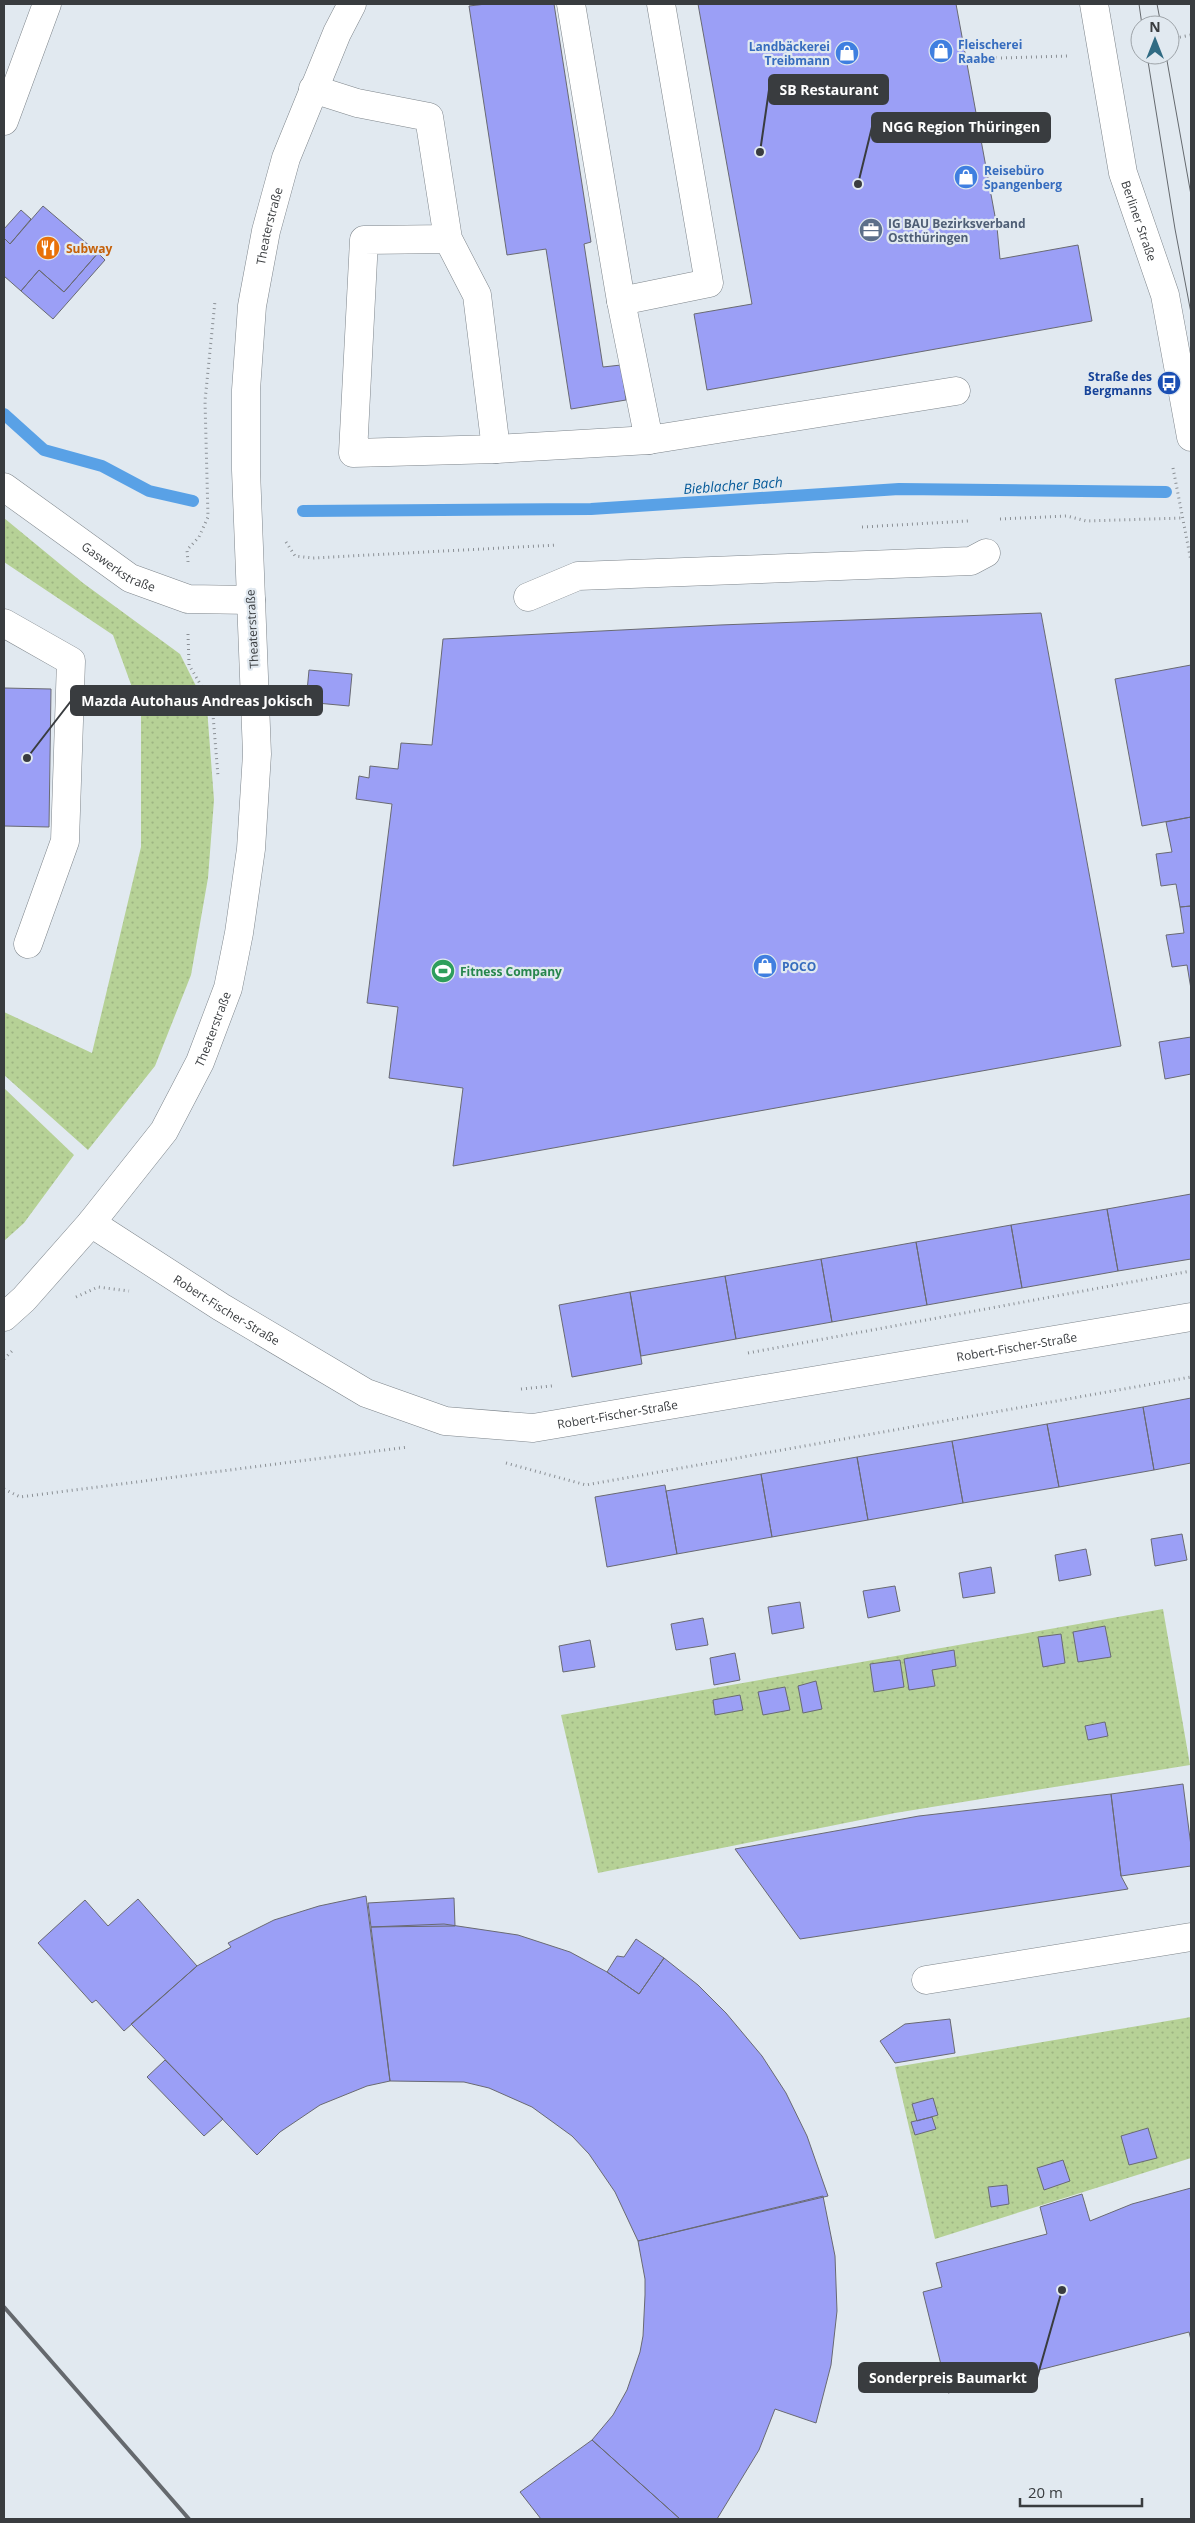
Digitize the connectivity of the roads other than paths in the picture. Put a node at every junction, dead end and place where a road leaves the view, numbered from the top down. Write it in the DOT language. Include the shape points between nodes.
graph roads {
  1 [pos="48,4"];
  2 [pos="352,4"];
  3 [pos="571,4"];
  4 [pos="661,4"];
  5 [pos="1094,4"];
  6 [pos="313,89"];
  7 [pos="4,121"];
  8 [pos="448,239"];
  9 [pos="621,302"];
  10 [pos="956,391"];
  11 [pos="1191,437"];
  12 [pos="649,440"];
  13 [pos="496,449"];
  14 [pos="4,487"];
  15 [pos="986,553"];
  16 [pos="528,597"];
  17 [pos="251,600"];
  18 [pos="4,623"];
  19 [pos="28,944"];
  20 [pos="92,1223"];
  21 [pos="1191,1317"];
  22 [pos="4,1318"];
  23 [pos="1191,1937"];
  24 [pos="926,1980"];
  1 -- 7 [label="main road"];
  2 -- 6 [label="main road, Theaterstraße"];
  3 -- 9 [label="main road"];
  4 -- 9 [label="main road" via="709,283"];
  5 -- 11 [label="main road, Berliner Straße" via="1123,173 1165,295"];
  6 -- 8 [label="main road" via="357,103 429,117"];
  6 -- 17 [label="main road, Theaterstraße" via="286,158 268,222 254,297 246,390"];
  8 -- 13 [label="main road" via="477,295"];
  8 -- 13 [label="main road" via="364,240 354,453"];
  9 -- 12 [label="main road"];
  10 -- 12 [label="main road"];
  12 -- 13 [label="main road"];
  14 -- 17 [label="main road, Gaswerkstraße" via="130,578 188,599"];
  15 -- 16 [label="main road" via="971,561 578,576"];
  17 -- 20 [label="main road, Theaterstraße" via="256,763 251,849 240,933 228,988 200,1062 164,1131"];
  18 -- 19 [label="main road" via="71,661 65,842"];
  20 -- 21 [label="main road, Robert-Fischer-Straße" via="221,1307 366,1393 445,1421 533,1428"];
  20 -- 22 [label="main road, Theaterstraße"];
  23 -- 24 [label="main road"];
}
